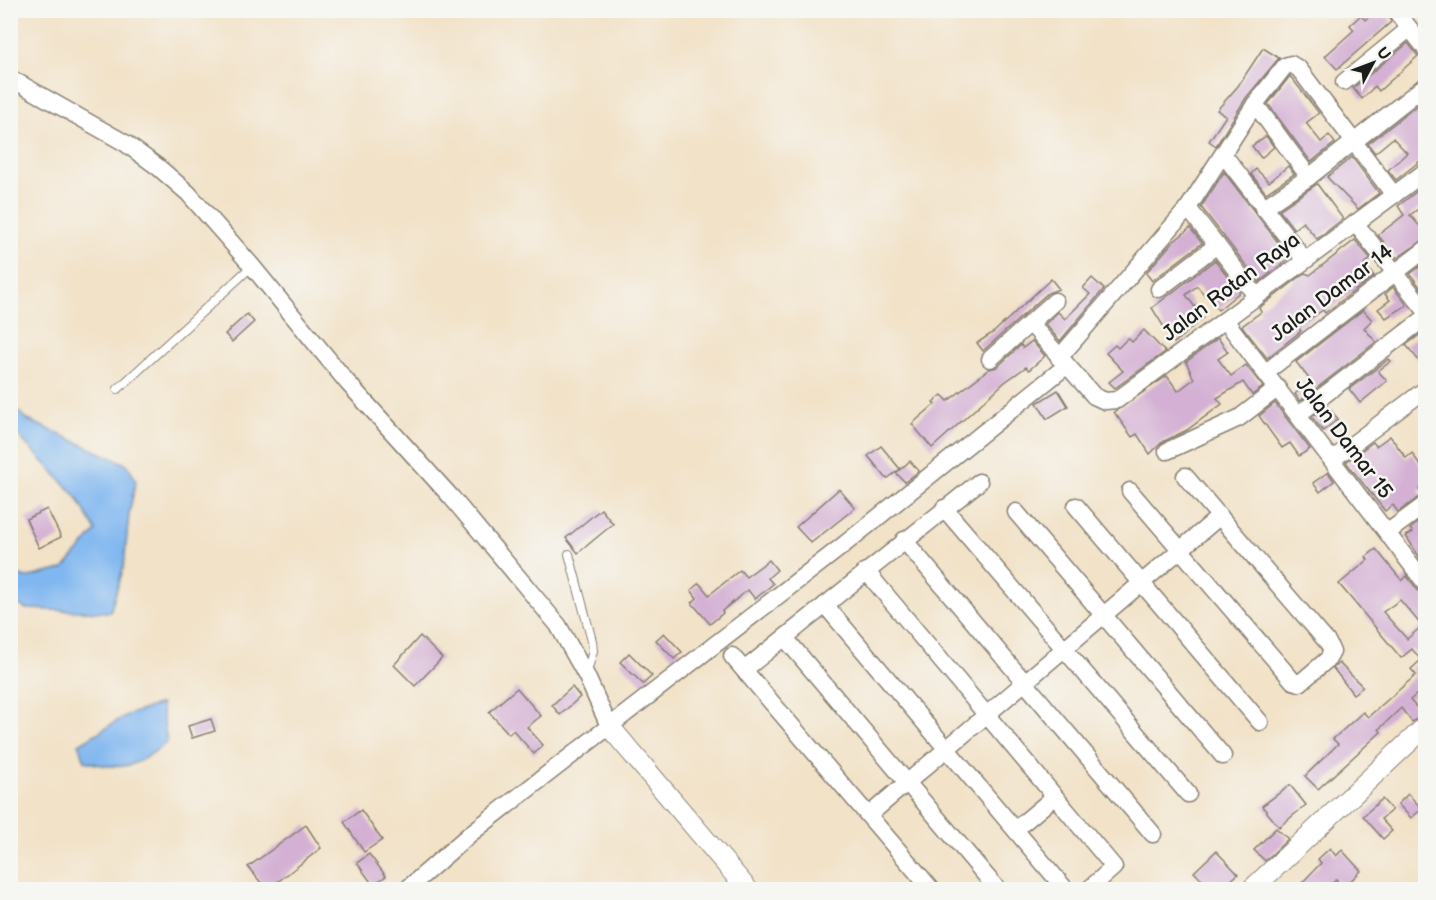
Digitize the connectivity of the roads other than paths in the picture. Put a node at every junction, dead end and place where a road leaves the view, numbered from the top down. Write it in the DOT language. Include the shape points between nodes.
graph roads {
  1 [pos="1395,10"];
  2 [pos="1409,29"];
  3 [pos="1425,49"];
  4 [pos="10,78"];
  5 [pos="1344,82"];
  6 [pos="1425,85"];
  7 [pos="1255,104"];
  8 [pos="1351,141"];
  9 [pos="1223,154"];
  10 [pos="1425,171"];
  11 [pos="1309,177"];
  12 [pos="1394,195"];
  13 [pos="1188,208"];
  14 [pos="1263,208"];
  15 [pos="1355,223"];
  16 [pos="1217,244"];
  17 [pos="1425,249"];
  18 [pos="1304,259"];
  19 [pos="252,266"];
  20 [pos="1395,273"];
  21 [pos="1159,289"];
  22 [pos="1257,297"];
  23 [pos="1055,301"];
  24 [pos="1425,311"];
  25 [pos="1425,317"];
  26 [pos="1225,320"];
  27 [pos="1030,323"];
  28 [pos="990,359"];
  29 [pos="1063,362"];
  30 [pos="1266,372"];
  31 [pos="1278,388"];
  32 [pos="118,389"];
  33 [pos="1425,389"];
  34 [pos="1298,415"];
  35 [pos="1167,451"];
  36 [pos="1333,459"];
  37 [pos="1185,476"];
  38 [pos="979,482"];
  39 [pos="1130,491"];
  40 [pos="1425,504"];
  41 [pos="1076,506"];
  42 [pos="944,508"];
  43 [pos="1016,512"];
  44 [pos="1220,516"];
  45 [pos="1388,532"];
  46 [pos="904,540"];
  47 [pos="1180,549"];
  48 [pos="569,554"];
  49 [pos="866,571"];
  50 [pos="1142,582"];
  51 [pos="1425,584"];
  52 [pos="825,605"];
  53 [pos="1103,615"];
  54 [pos="785,638"];
  55 [pos="1063,648"];
  56 [pos="732,656"];
  57 [pos="744,670"];
  58 [pos="586,675"];
  59 [pos="1024,681"];
  60 [pos="985,715"];
  61 [pos="1260,722"];
  62 [pos="609,726"];
  63 [pos="1425,726"];
  64 [pos="946,748"];
  65 [pos="1223,756"];
  66 [pos="907,783"];
  67 [pos="1188,794"];
  68 [pos="1054,796"];
  69 [pos="869,815"];
  70 [pos="1016,829"];
  71 [pos="1154,834"];
  72 [pos="406,890"];
  73 [pos="748,890"];
  74 [pos="932,890"];
  75 [pos="998,890"];
  76 [pos="1066,890"];
  77 [pos="1088,890"];
  78 [pos="1251,890"];
  1 -- 2 [label="street"];
  2 -- 3 [label="street"];
  2 -- 5 [label="street"];
  4 -- 19 [label="street" via="158,166 188,193"];
  6 -- 8 [label="street"];
  7 -- 8 [label="street" via="1285,66 1291,64 1299,69"];
  7 -- 9 [label="street"];
  7 -- 11 [label="street"];
  8 -- 11 [label="street"];
  8 -- 12 [label="street"];
  9 -- 13 [label="street"];
  9 -- 14 [label="street"];
  10 -- 12 [label="street, Jalan Rotan Raya"];
  11 -- 14 [label="street"];
  12 -- 15 [label="street, Jalan Rotan Raya"];
  13 -- 16 [label="street"];
  13 -- 29 [label="street"];
  14 -- 18 [label="street"];
  15 -- 18 [label="street, Jalan Rotan Raya"];
  15 -- 20 [label="street"];
  16 -- 21 [label="street"];
  16 -- 22 [label="street"];
  17 -- 20 [label="street, Jalan Damar 14"];
  18 -- 22 [label="street, Jalan Rotan Raya"];
  19 -- 32 [label="lane"];
  19 -- 58 [label="street" via="347,382 531,591 558,625"];
  20 -- 24 [label="street"];
  20 -- 30 [label="street, Jalan Damar 14"];
  22 -- 26 [label="street, Jalan Rotan Raya"];
  23 -- 27 [label="street"];
  25 -- 34 [label="street"];
  26 -- 29 [label="street, Jalan Rotan Raya" via="1117,400 1105,402 1094,396"];
  26 -- 30 [label="street, Jalan Damar 15"];
  27 -- 28 [label="street"];
  27 -- 29 [label="street, Jalan Rotan Raya"];
  29 -- 62 [label="street" via="841,547"];
  30 -- 31 [label="street, Jalan Damar 15"];
  31 -- 34 [label="street, Jalan Damar 15"];
  31 -- 35 [label="street" via="1239,418"];
  33 -- 36 [label="street"];
  34 -- 36 [label="street, Jalan Damar 15"];
  36 -- 45 [label="street, Jalan Damar 15"];
  37 -- 44 [label="street"];
  38 -- 42 [label="street"];
  39 -- 47 [label="street"];
  40 -- 45 [label="street"];
  41 -- 50 [label="street"];
  42 -- 46 [label="street"];
  42 -- 55 [label="street"];
  43 -- 53 [label="street"];
  44 -- 47 [label="street"];
  44 -- 47 [label="street" via="1328,643 1332,652 1328,659 1308,678 1300,683 1293,681"];
  45 -- 51 [label="street, Jalan Damar 15"];
  46 -- 49 [label="street"];
  46 -- 59 [label="street"];
  47 -- 50 [label="street"];
  48 -- 58 [label="lane" via="592,640"];
  49 -- 52 [label="street"];
  49 -- 60 [label="street"];
  50 -- 53 [label="street"];
  50 -- 61 [label="street"];
  52 -- 54 [label="street"];
  52 -- 64 [label="street"];
  53 -- 55 [label="street"];
  53 -- 65 [label="street"];
  54 -- 57 [label="street"];
  54 -- 66 [label="street"];
  55 -- 59 [label="street"];
  55 -- 67 [label="street"];
  56 -- 57 [label="street"];
  57 -- 69 [label="street"];
  58 -- 62 [label="street"];
  59 -- 60 [label="street"];
  59 -- 71 [label="street"];
  60 -- 64 [label="street"];
  60 -- 68 [label="street"];
  62 -- 72 [label="street" via="470,834"];
  62 -- 73 [label="street"];
  63 -- 78 [label="street"];
  64 -- 66 [label="street"];
  64 -- 70 [label="street"];
  66 -- 69 [label="street"];
  66 -- 75 [label="street"];
  68 -- 70 [label="street"];
  68 -- 77 [label="street" via="1114,867"];
  69 -- 74 [label="street"];
  70 -- 76 [label="street"];
}
